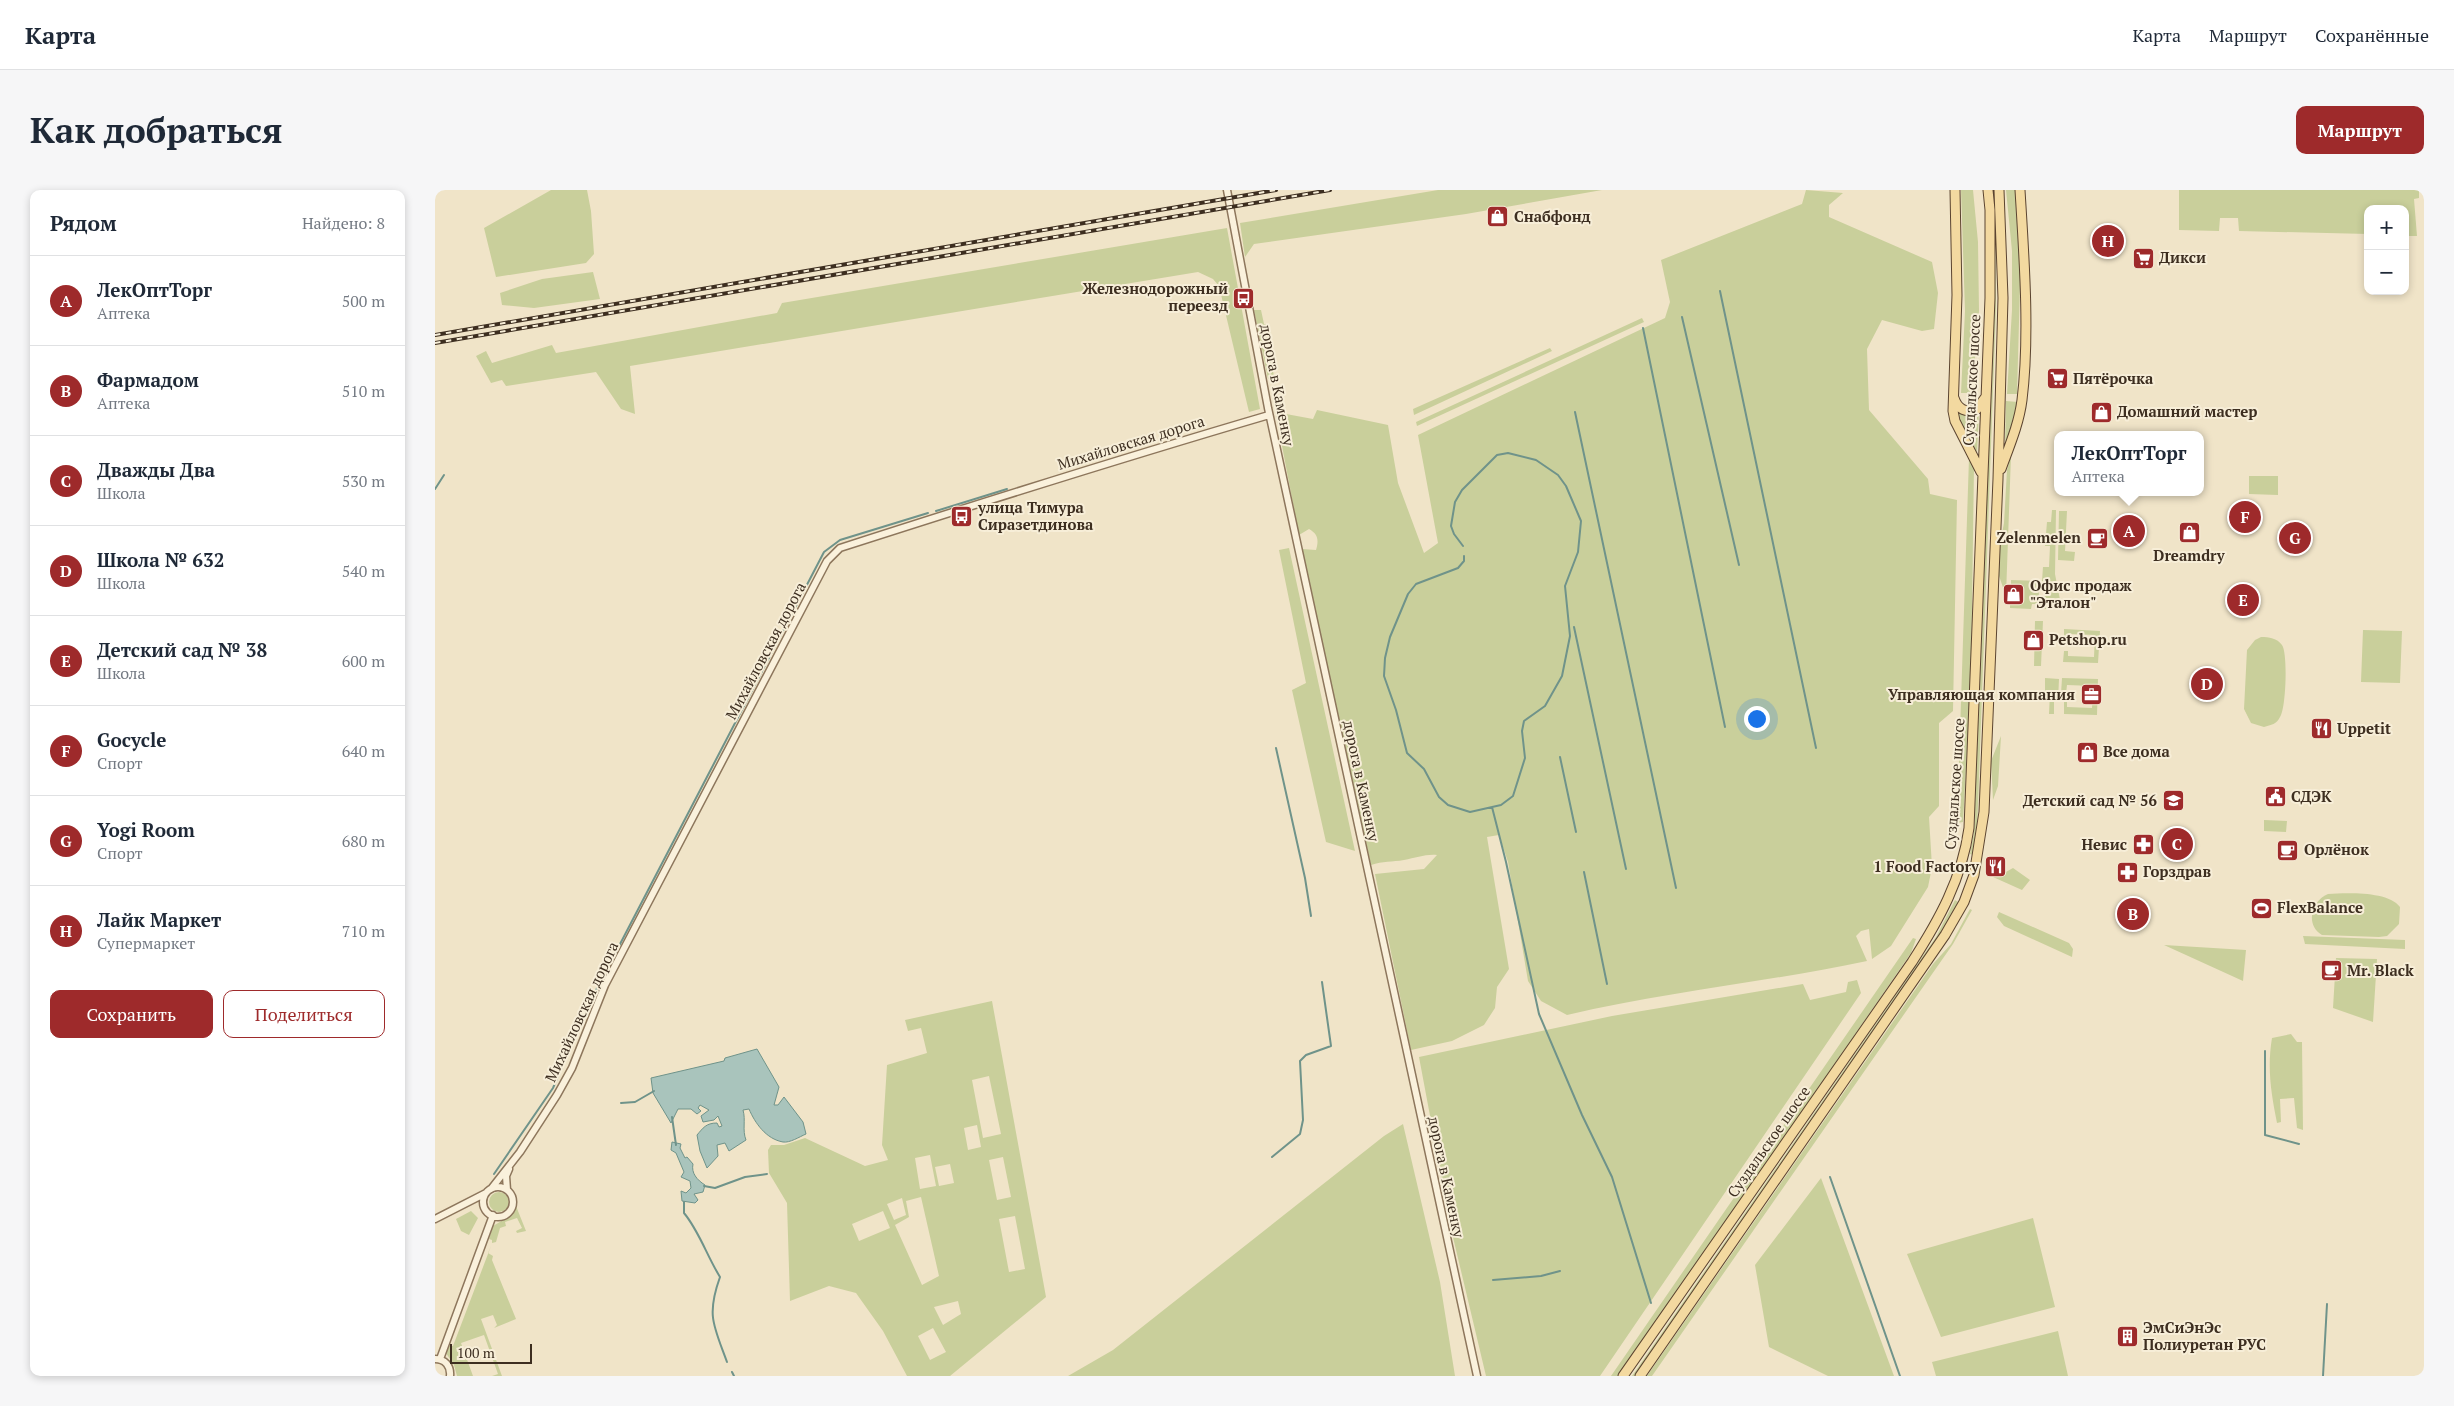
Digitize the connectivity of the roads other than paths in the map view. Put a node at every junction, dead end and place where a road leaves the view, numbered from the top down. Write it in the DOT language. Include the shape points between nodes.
graph roads {
  1 [pos="1227,190"];
  2 [pos="1955,190"];
  3 [pos="1987,190"];
  4 [pos="1999,190"];
  5 [pos="2020,190"];
  6 [pos="1953,395"];
  7 [pos="1986,398"];
  8 [pos="1269,415"];
  9 [pos="1982,474"];
  10 [pos="1998,479"];
  11 [pos="510,1165"];
  12 [pos="507,1190"];
  13 [pos="489,1191"];
  14 [pos="467,1203"];
  15 [pos="485,1208"];
  16 [pos="493,1215"];
  17 [pos="435,1218"];
  18 [pos="437,1359"];
  19 [pos="449,1376"];
  20 [pos="1477,1376"];
  21 [pos="1623,1376"];
  22 [pos="1640,1376"];
  1 -- 8 [label="street, дорога в Каменку"];
  2 -- 6 [label="main road" via="1957,295"];
  3 -- 7 [label="main road, Суздальское шоссе" via="1990,298"];
  4 -- 10 [label="main road, Суздальское шоссе" via="2003,298"];
  5 -- 10 [label="main road" via="2025,357 2022,400 2011,445"];
  6 -- 7 [label="main road" via="1959,408 1965,411 1977,409"];
  6 -- 9 [label="main road" via="1955,421"];
  7 -- 9 [label="main road, Суздальское шоссе"];
  8 -- 11 [label="street, Михайловская дорога" via="927,520 840,548 833,554 605,984 572,1068"];
  8 -- 20 [label="street, дорога в Каменку"];
  9 -- 21 [label="main road, Суздальское шоссе" via="1969,828 1963,861 1951,896 1901,977"];
  10 -- 22 [label="main road, Суздальское шоссе" via="1984,812 1978,859 1970,888 1945,935"];
  11 -- 12 [label="street, Михайловская дорога" via="506,1176"];
  11 -- 13 [label="street, Михайловская дорога"];
  12 -- 13 [label="street" via="499,1187"];
  12 -- 16 [label="street" via="513,1199 511,1209 503,1216"];
  13 -- 14 [label="street, Михайловская дорога"];
  13 -- 15 [label="street" via="483,1202"];
  14 -- 15 [label="street" via="477,1203"];
  14 -- 17 [label="street, Михайловская дорога"];
  15 -- 16 [label="street"];
  16 -- 18 [label="street"];
  18 -- 19 [label="street" via="449,1366"];
}
